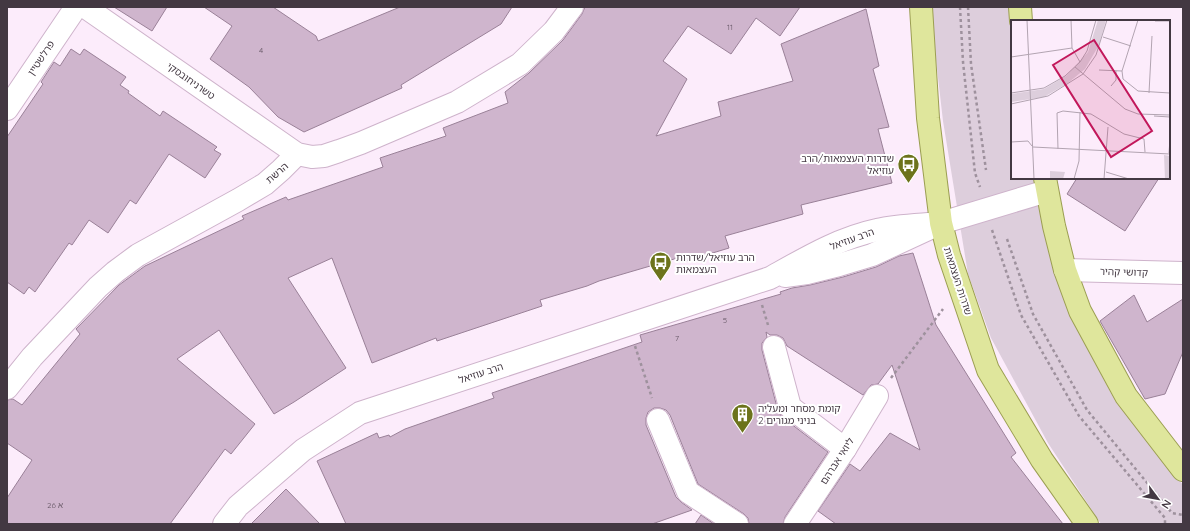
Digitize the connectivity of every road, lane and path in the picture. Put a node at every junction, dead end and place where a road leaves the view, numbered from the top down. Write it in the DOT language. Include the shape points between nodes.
graph roads {
  1 [pos="76,7"];
  2 [pos="85,7"];
  3 [pos="572,7"];
  4 [pos="920,7"];
  5 [pos="960,7"];
  6 [pos="968,7"];
  7 [pos="1020,7"];
  8 [pos="1021,20"];
  9 [pos="7,109"];
  10 [pos="297,154"];
  11 [pos="986,170"];
  12 [pos="1046,185"];
  13 [pos="986,210"];
  14 [pos="941,223"];
  15 [pos="1007,239"];
  16 [pos="1065,270"];
  17 [pos="1183,274"];
  18 [pos="763,280"];
  19 [pos="960,286"];
  20 [pos="629,324"];
  21 [pos="774,347"];
  22 [pos="7,388"];
  23 [pos="877,396"];
  24 [pos="658,420"];
  25 [pos="846,450"];
  26 [pos="1183,470"];
  27 [pos="1183,515"];
  28 [pos="224,524"];
  29 [pos="738,524"];
  30 [pos="795,524"];
  31 [pos="1087,524"];
  32 [pos="1165,524"];
  1 -- 9 [label="street, פרלשטיין"];
  2 -- 10 [label="street, טשרניחובסקי"];
  3 -- 10 [label="street, הרשת" via="554,31 520,64 457,102 361,144 324,156"];
  4 -- 14 [label="main road, שדרות העצמאות" via="928,118"];
  5 -- 13 [label="path" via="962,62 975,173"];
  6 -- 11 [label="path" via="971,64"];
  7 -- 8 [label="main road"];
  10 -- 22 [label="street, הרשת" via="265,184 138,255 115,272 98,287"];
  12 -- 13 [label="street, הרב עוזיאל"];
  12 -- 16 [label="main road"];
  13 -- 14 [label="street, הרב עוזיאל"];
  13 -- 32 [label="path" via="1021,315 1067,396 1079,416 1165,518"];
  14 -- 18 [label="street, הרב עוזיאל" via="876,230 849,238"];
  14 -- 19 [label="main road, שדרות העצמאות"];
  15 -- 27 [label="path" via="1033,314 1087,410 1172,514"];
  16 -- 17 [label="street, קדושי קהיר"];
  16 -- 26 [label="main road" via="1080,311 1126,396"];
  18 -- 20 [label="street, הרב עוזיאל"];
  18 -- 21 [label="path"];
  19 -- 23 [label="path"];
  19 -- 31 [label="main road, שדרות העצמאות" via="988,370 1042,460"];
  20 -- 24 [label="path"];
  20 -- 28 [label="street, הרב עוזיאל" via="360,413 303,450 238,506"];
  21 -- 25 [label="street" via="790,407"];
  23 -- 25 [label="street, ליואי אברהם"];
  24 -- 29 [label="street" via="688,492"];
  25 -- 30 [label="street, ליואי אברהם"];
}
